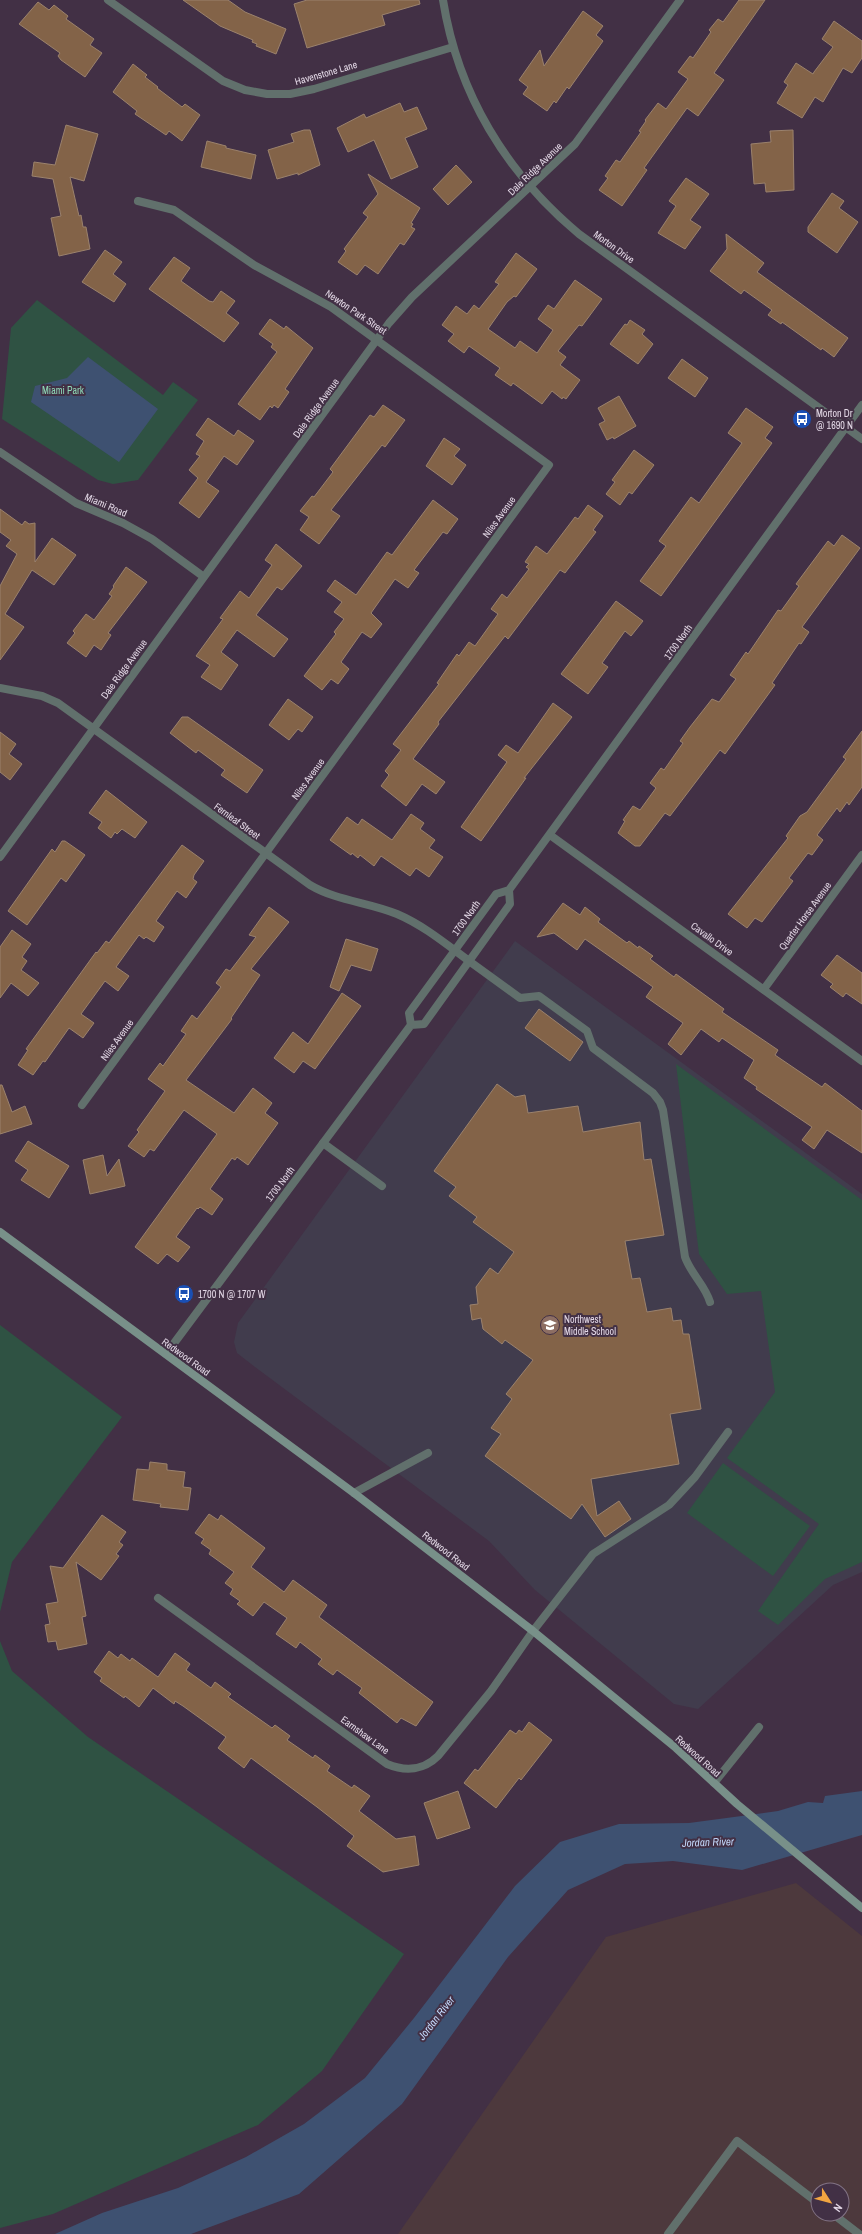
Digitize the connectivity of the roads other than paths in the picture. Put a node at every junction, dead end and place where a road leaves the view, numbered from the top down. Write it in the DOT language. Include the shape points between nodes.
graph roads {
  1 [pos="108,0"];
  2 [pos="443,0"];
  3 [pos="680,0"];
  4 [pos="453,47"];
  5 [pos="530,187"];
  6 [pos="138,201"];
  7 [pos="378,339"];
  8 [pos="862,405"];
  9 [pos="846,427"];
  10 [pos="862,439"];
  11 [pos="0,452"];
  12 [pos="549,465"];
  13 [pos="204,577"];
  14 [pos="0,688"];
  15 [pos="93,728"];
  16 [pos="550,835"];
  17 [pos="265,854"];
  18 [pos="862,855"];
  19 [pos="0,857"];
  20 [pos="509,890"];
  21 [pos="454,950"];
  22 [pos="469,961"];
  23 [pos="764,989"];
  24 [pos="411,1026"];
  25 [pos="862,1061"];
  26 [pos="82,1104"];
  27 [pos="324,1142"];
  28 [pos="382,1186"];
  29 [pos="0,1232"];
  30 [pos="710,1302"];
  31 [pos="166,1354"];
  32 [pos="728,1432"];
  33 [pos="428,1453"];
  34 [pos="354,1493"];
  35 [pos="158,1598"];
  36 [pos="533,1631"];
  37 [pos="759,1727"];
  38 [pos="714,1783"];
  39 [pos="862,1908"];
  40 [pos="810,2197"];
  41 [pos="843,2222"];
  42 [pos="668,2234"];
  43 [pos="859,2234"];
  1 -- 4 [label="street, Havenstone Lane" via="223,81 245,90 267,94 290,94 314,89"];
  2 -- 4 [label="street, Morton Drive"];
  3 -- 5 [label="street, Dale Ridge Avenue" via="586,132"];
  4 -- 5 [label="street, Morton Drive" via="470,95 485,125"];
  5 -- 7 [label="street, Dale Ridge Avenue" via="412,296"];
  5 -- 9 [label="street, Morton Drive" via="579,234"];
  6 -- 7 [label="street, Newton Park Street" via="164,206 178,212 245,258 331,307"];
  7 -- 12 [label="street, Newton Park Street"];
  7 -- 13 [label="street, Dale Ridge Avenue"];
  8 -- 9 [label="street, 1700 North"];
  9 -- 10 [label="street, Morton Drive"];
  9 -- 16 [label="street, 1700 North"];
  11 -- 13 [label="street, Miami Road" via="76,503 138,530"];
  12 -- 17 [label="street, Niles Avenue"];
  13 -- 15 [label="street, Dale Ridge Avenue"];
  14 -- 15 [label="street, Fernleaf Street" via="50,699"];
  15 -- 17 [label="street, Fernleaf Street"];
  15 -- 19 [label="street, Dale Ridge Avenue"];
  16 -- 20 [label="street, 1700 North"];
  16 -- 23 [label="street, Cavallo Drive"];
  17 -- 21 [label="street, Fernleaf Street" via="320,891 397,914 424,928"];
  17 -- 26 [label="street, Niles Avenue"];
  18 -- 23 [label="street, Quarter Horse Avenue"];
  20 -- 21 [label="street, 1700 North" via="496,894"];
  20 -- 22 [label="street, 1700 North" via="510,904"];
  21 -- 22 [label="street, Fernleaf Street"];
  21 -- 24 [label="street, 1700 North" via="409,1013"];
  22 -- 24 [label="street, 1700 North" via="424,1024"];
  22 -- 30 [label="street, Fernleaf Street" via="520,998 539,996 587,1031 594,1048 653,1093 660,1102 684,1257"];
  23 -- 25 [label="street, Cavallo Drive"];
  24 -- 27 [label="street, 1700 North"];
  27 -- 28 [label="street"];
  27 -- 31 [label="street, 1700 North"];
  29 -- 31 [label="main road, Redwood Road"];
  31 -- 34 [label="main road, Redwood Road"];
  32 -- 36 [label="street, Earnshaw Lane" via="695,1477 669,1505 593,1554"];
  33 -- 34 [label="street"];
  34 -- 36 [label="main road, Redwood Road"];
  35 -- 36 [label="street, Earnshaw Lane" via="387,1764 405,1770 423,1767 438,1756 491,1690"];
  36 -- 38 [label="main road, Redwood Road" via="676,1748"];
  37 -- 38 [label="street"];
  38 -- 39 [label="main road, Redwood Road"];
  40 -- 42 [label="street" via="737,2140"];
  41 -- 43 [label="street"];
}
